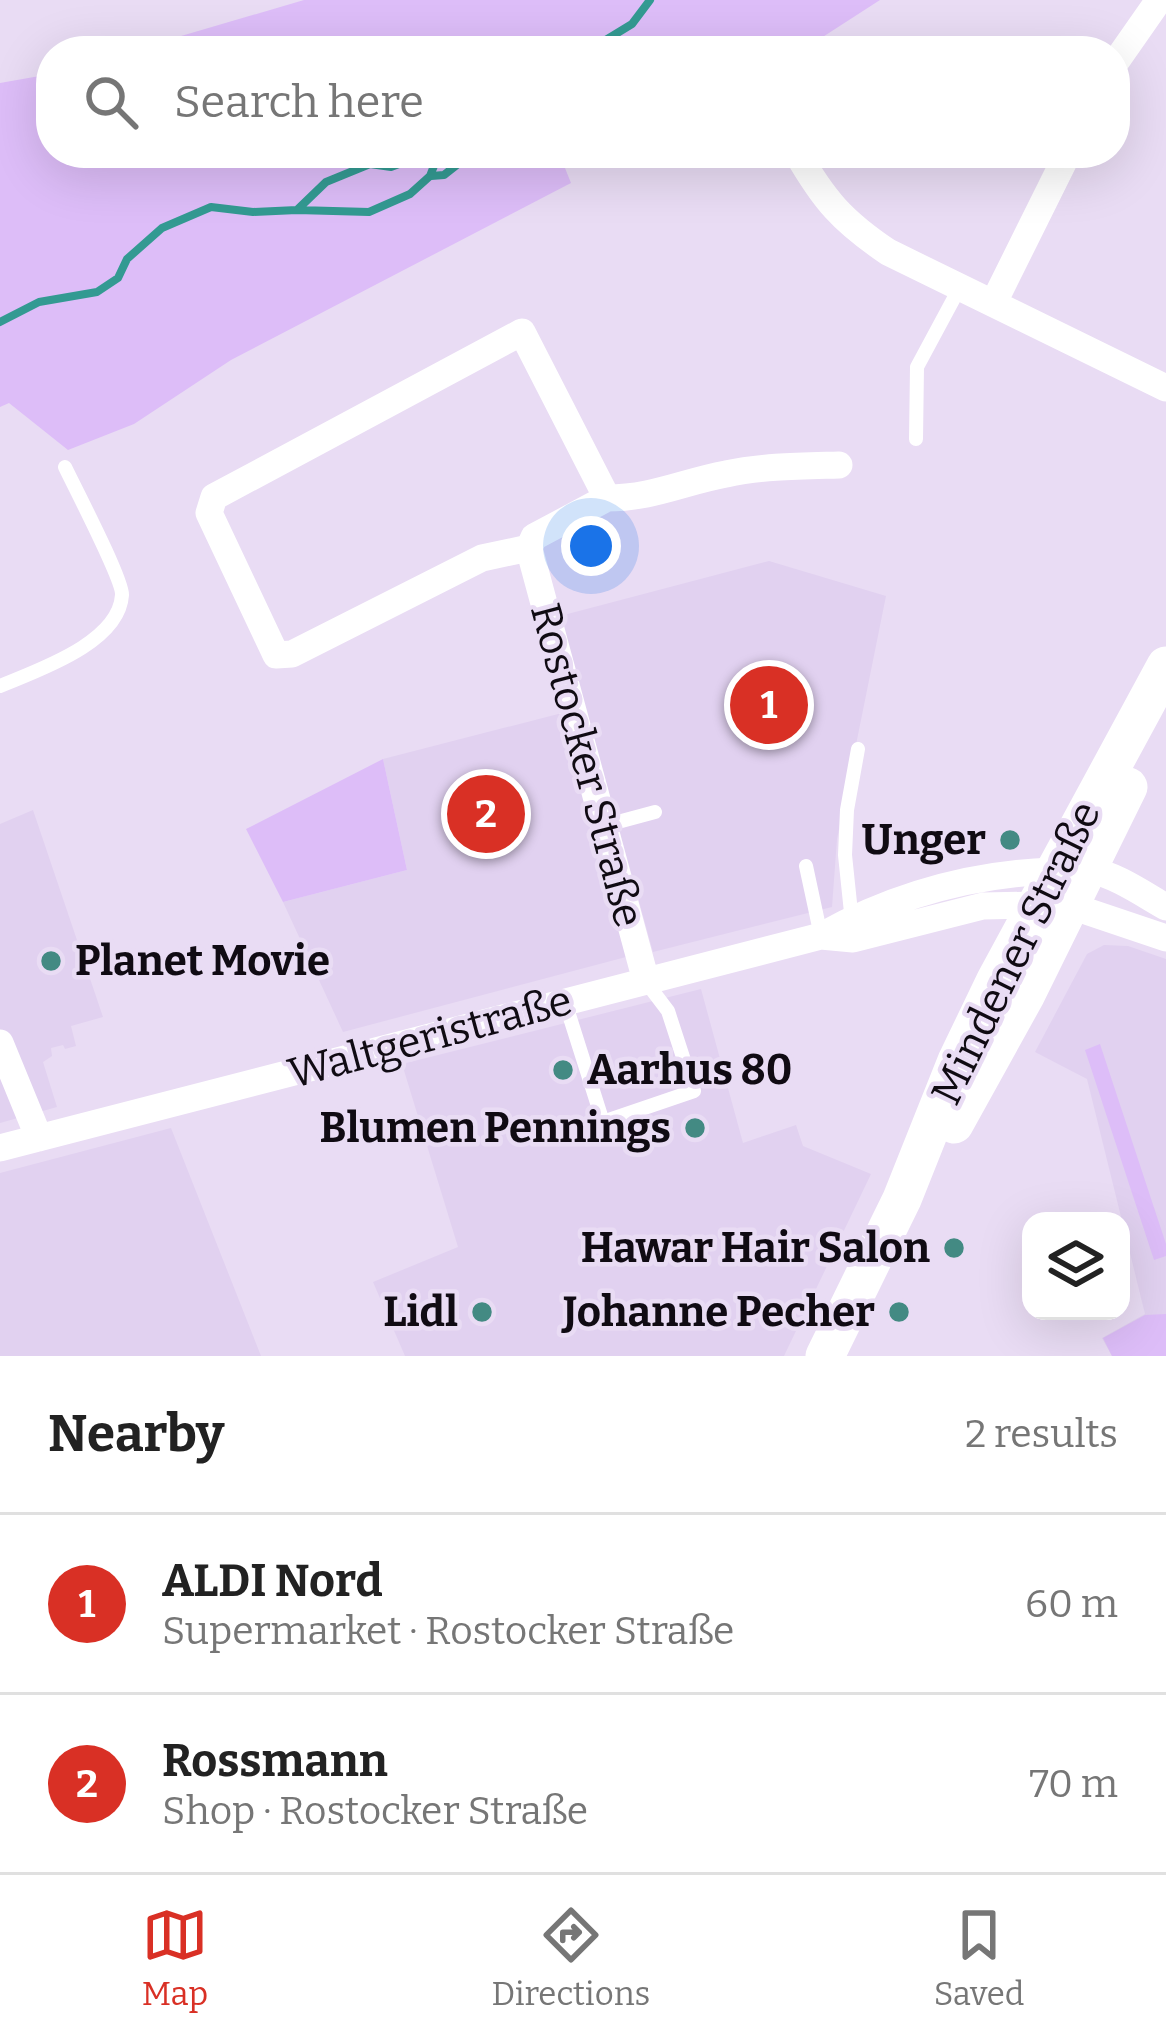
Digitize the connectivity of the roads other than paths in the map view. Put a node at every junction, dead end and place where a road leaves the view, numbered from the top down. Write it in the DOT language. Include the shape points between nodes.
graph roads {
  1 [pos="1159,0"];
  2 [pos="1130,42"];
  3 [pos="806,168"];
  4 [pos="1061,168"];
  5 [pos="960,286"];
  6 [pos="994,302"];
  7 [pos="1166,388"];
  8 [pos="916,439"];
  9 [pos="839,465"];
  10 [pos="65,467"];
  11 [pos="607,498"];
  12 [pos="529,548"];
  13 [pos="1166,667"];
  14 [pos="0,686"];
  15 [pos="1166,697"];
  16 [pos="858,749"];
  17 [pos="655,812"];
  18 [pos="603,826"];
  19 [pos="806,866"];
  20 [pos="1063,888"];
  21 [pos="1166,907"];
  22 [pos="852,929"];
  23 [pos="821,936"];
  24 [pos="1166,938"];
  25 [pos="646,981"];
  26 [pos="566,1001"];
  27 [pos="0,1043"];
  28 [pos="39,1138"];
  29 [pos="0,1148"];
  30 [pos="825,1356"];
  1 -- 2 [label="street"];
  3 -- 5 [label="street" via="851,227"];
  4 -- 6 [label="street"];
  5 -- 6 [label="street"];
  5 -- 8 [label="lane" via="917,367"];
  6 -- 7 [label="street"];
  9 -- 11 [label="street, Rostocker Straße" via="728,473"];
  10 -- 14 [label="lane" via="123,591 117,617 92,641"];
  11 -- 12 [label="street, Rostocker Straße" via="534,537"];
  11 -- 12 [label="street, Rostocker Straße" via="522,332 214,496 209,513 276,655 482,558"];
  12 -- 18 [label="street, Rostocker Straße"];
  13 -- 20 [label="street, Mindener Straße"];
  15 -- 20 [label="street, Mindener Straße" via="1154,732"];
  16 -- 22 [label="lane" via="845,855"];
  17 -- 18 [label="lane"];
  18 -- 25 [label="street, Rostocker Straße"];
  19 -- 23 [label="lane"];
  20 -- 21 [label="street"];
  20 -- 22 [label="street, Waltgeristraße"];
  20 -- 22 [label="street, Waltgeristraße" via="1010,872 976,877"];
  20 -- 24 [label="street"];
  20 -- 30 [label="street, Mindener Straße" via="997,980"];
  22 -- 23 [label="street, Waltgeristraße"];
  23 -- 25 [label="street, Waltgeristraße"];
  25 -- 26 [label="street, Waltgeristraße"];
  25 -- 26 [label="lane" via="668,1011 694,1091 603,1122"];
  26 -- 28 [label="street, Waltgeristraße"];
  27 -- 28 [label="street"];
  28 -- 29 [label="street, Waltgeristraße"];
}
